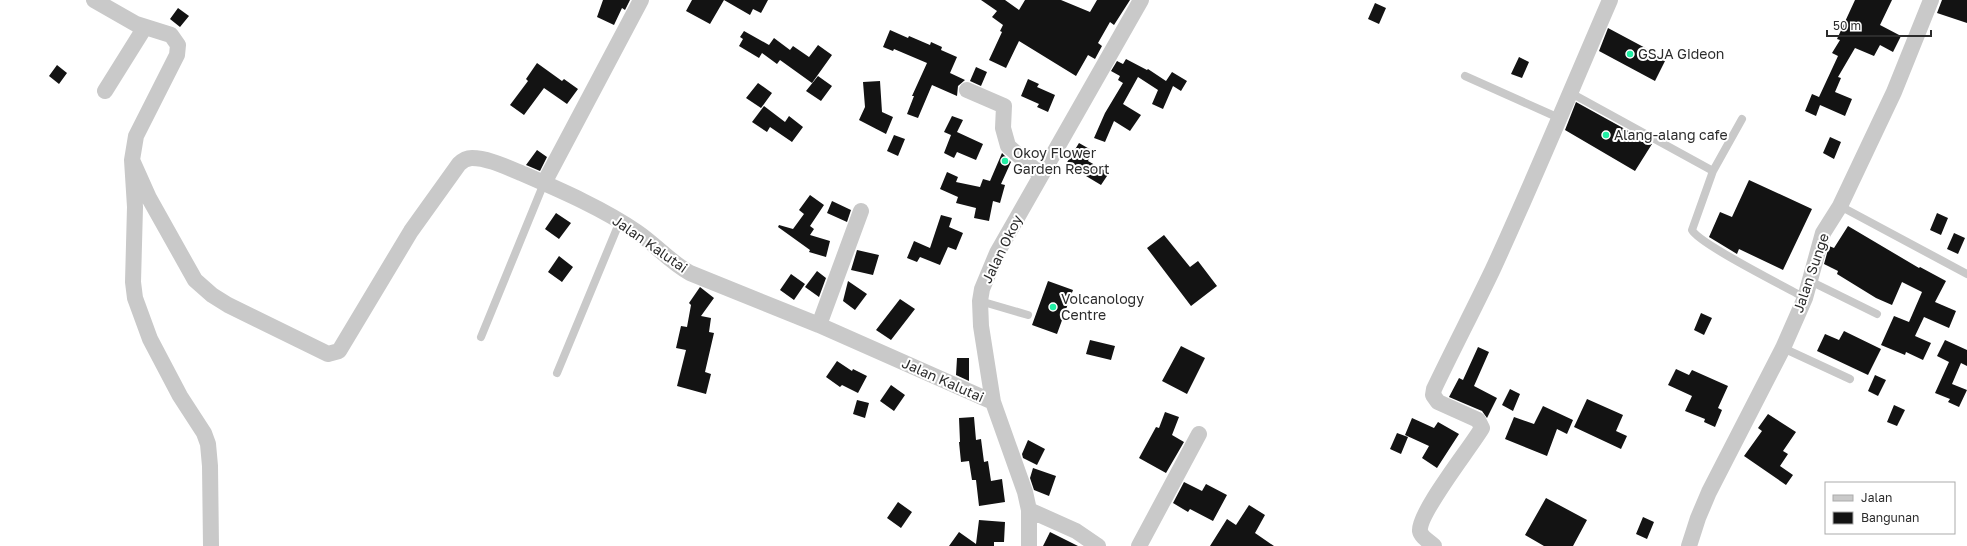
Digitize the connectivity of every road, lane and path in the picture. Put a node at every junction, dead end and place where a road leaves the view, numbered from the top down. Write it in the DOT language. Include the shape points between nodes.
graph roads {
  1 [pos="94,0"];
  2 [pos="641,0"];
  3 [pos="1141,0"];
  4 [pos="1610,0"];
  5 [pos="1932,0"];
  6 [pos="145,27"];
  7 [pos="1465,76"];
  8 [pos="967,90"];
  9 [pos="105,91"];
  10 [pos="1569,92"];
  11 [pos="1559,118"];
  12 [pos="1742,119"];
  13 [pos="132,160"];
  14 [pos="1713,171"];
  15 [pos="1041,175"];
  16 [pos="544,183"];
  17 [pos="1840,206"];
  18 [pos="861,211"];
  19 [pos="620,221"];
  20 [pos="1967,274"];
  21 [pos="1810,281"];
  22 [pos="1805,298"];
  23 [pos="980,301"];
  24 [pos="1877,314"];
  25 [pos="1028,315"];
  26 [pos="819,325"];
  27 [pos="480,337"];
  28 [pos="1783,348"];
  29 [pos="557,373"];
  30 [pos="1850,379"];
  31 [pos="993,402"];
  32 [pos="1198,434"];
  33 [pos="1029,510"];
  34 [pos="211,546"];
  35 [pos="1029,546"];
  36 [pos="1098,546"];
  37 [pos="1139,546"];
  38 [pos="1434,546"];
  39 [pos="1690,546"];
  1 -- 6 [label="street" via="117,15"];
  2 -- 16 [label="street"];
  3 -- 15 [label="street, Jalan Okoy"];
  4 -- 10 [label="street"];
  5 -- 17 [label="street, Jalan Sunge" via="1894,92"];
  6 -- 9 [label="street"];
  6 -- 13 [label="street" via="171,35 178,45 177,55 136,136"];
  7 -- 11 [label="lane"];
  8 -- 15 [label="street" via="1000,102 1004,106 1003,128 1008,146"];
  10 -- 11 [label="street"];
  10 -- 14 [label="lane"];
  11 -- 38 [label="street" via="1492,271 1434,389 1438,402 1478,420 1482,428 1433,500 1421,523 1420,532"];
  12 -- 14 [label="lane"];
  13 -- 16 [label="street, Jalan Kalutai" via="149,198 195,280 228,306 328,354 340,351 411,231 435,194 463,160 482,159"];
  13 -- 34 [label="street" via="135,298 150,339 208,444"];
  14 -- 22 [label="lane" via="1691,227 1693,232 1726,254"];
  15 -- 23 [label="street, Jalan Okoy" via="997,253"];
  16 -- 19 [label="street, Jalan Kalutai"];
  16 -- 27 [label="lane"];
  17 -- 20 [label="lane"];
  17 -- 21 [label="street, Jalan Sunge" via="1824,233"];
  18 -- 26 [label="street"];
  19 -- 26 [label="street, Jalan Kalutai" via="690,273"];
  19 -- 29 [label="lane"];
  21 -- 22 [label="street, Jalan Sunge"];
  21 -- 24 [label="lane"];
  22 -- 28 [label="street, Jalan Sunge"];
  23 -- 25 [label="lane"];
  23 -- 31 [label="street, Jalan Okoy" via="981,326"];
  26 -- 31 [label="street, Jalan Kalutai"];
  28 -- 30 [label="lane"];
  28 -- 39 [label="street, Jalan Sunge" via="1709,492"];
  31 -- 33 [label="street, Jalan Okoy" via="1023,485"];
  32 -- 37 [label="street"];
  33 -- 35 [label="street, Jalan Okoy"];
  33 -- 36 [label="street" via="1076,531"];
}
